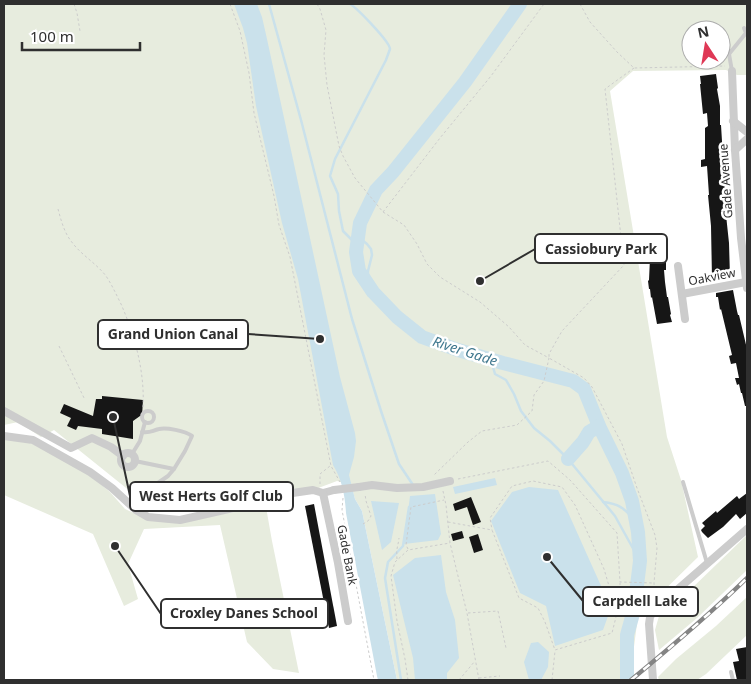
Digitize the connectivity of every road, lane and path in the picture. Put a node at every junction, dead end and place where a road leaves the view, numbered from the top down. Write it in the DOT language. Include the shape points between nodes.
graph roads {
  1 [pos="74,4"];
  2 [pos="230,4"];
  3 [pos="317,4"];
  4 [pos="544,4"];
  5 [pos="580,4"];
  6 [pos="744,28"];
  7 [pos="80,31"];
  8 [pos="731,52"];
  9 [pos="634,68"];
  10 [pos="681,68"];
  11 [pos="731,69"];
  12 [pos="733,121"];
  13 [pos="747,132"];
  14 [pos="747,139"];
  15 [pos="735,150"];
  16 [pos="58,209"];
  17 [pos="383,212"];
  18 [pos="678,266"];
  19 [pos="746,285"];
  20 [pos="682,294"];
  21 [pos="685,319"];
  22 [pos="59,346"];
  23 [pos="549,358"];
  24 [pos="85,400"];
  25 [pos="143,408"];
  26 [pos="4,411"];
  27 [pos="145,422"];
  28 [pos="142,432"];
  29 [pos="4,436"];
  30 [pos="122,456"];
  31 [pos="134,458"];
  32 [pos="331,466"];
  33 [pos="174,469"];
  34 [pos="450,481"];
  35 [pos="683,482"];
  36 [pos="441,483"];
  37 [pos="362,487"];
  38 [pos="421,487"];
  39 [pos="337,488"];
  40 [pos="146,491"];
  41 [pos="321,492"];
  42 [pos="343,498"];
  43 [pos="444,500"];
  44 [pos="448,522"];
  45 [pos="362,524"];
  46 [pos="747,529"];
  47 [pos="492,530"];
  48 [pos="399,538"];
  49 [pos="450,543"];
  50 [pos="408,550"];
  51 [pos="397,559"];
  52 [pos="707,564"];
  53 [pos="620,582"];
  54 [pos="654,583"];
  55 [pos="620,590"];
  56 [pos="659,605"];
  57 [pos="467,613"];
  58 [pos="348,621"];
  59 [pos="506,648"];
  60 [pos="555,650"];
  61 [pos="476,661"];
  62 [pos="731,672"];
  63 [pos="500,676"];
  64 [pos="479,679"];
  65 [pos="374,680"];
  66 [pos="408,680"];
  67 [pos="459,680"];
  68 [pos="552,680"];
  69 [pos="653,680"];
  70 [pos="733,680"];
  1 -- 7 [label="path"];
  2 -- 32 [label="path" via="240,31 254,113 279,225 290,258"];
  3 -- 17 [label="path" via="326,30 327,85 342,156 355,178"];
  4 -- 17 [label="path"];
  5 -- 9 [label="path" via="590,22"];
  6 -- 8 [label="lane" via="746,33"];
  9 -- 10 [label="path"];
  9 -- 23 [label="path" via="605,89 624,265 562,331"];
  11 -- 12 [label="street, Gade Avenue"];
  12 -- 13 [label="street"];
  12 -- 15 [label="street, Gade Avenue"];
  14 -- 15 [label="street"];
  15 -- 19 [label="street, Gade Avenue"];
  16 -- 25 [label="path" via="70,241 101,270 114,288 134,339 140,364"];
  17 -- 23 [label="path" via="404,225 426,264 440,278 480,302 525,345"];
  18 -- 20 [label="street, Oakview"];
  19 -- 20 [label="street, Oakview"];
  20 -- 21 [label="street, Oakview"];
  22 -- 24 [label="path"];
  23 -- 38 [label="path" via="544,381 534,395 532,411 517,425 482,431"];
  23 -- 54 [label="path" via="584,378 592,387 622,444 655,534"];
  26 -- 30 [label="street" via="71,448 92,438"];
  27 -- 28 [label="lane"];
  28 -- 31 [label="lane"];
  28 -- 33 [label="lane" via="161,428 192,436"];
  29 -- 41 [label="street" via="33,440 90,472 148,517 180,520 272,496 313,490"];
  30 -- 31 [label="street" via="126,453"];
  30 -- 31 [label="street" via="121,462 126,467 133,465"];
  31 -- 33 [label="lane"];
  32 -- 39 [label="path"];
  32 -- 41 [label="path" via="320,474"];
  33 -- 40 [label="lane"];
  34 -- 36 [label="street"];
  34 -- 53 [label="path" via="548,461 570,480 616,533"];
  35 -- 52 [label="lane"];
  36 -- 38 [label="street"];
  36 -- 43 [label="path"];
  37 -- 38 [label="street"];
  37 -- 39 [label="street, bridge"];
  37 -- 45 [label="path" via="371,516"];
  39 -- 41 [label="street"];
  41 -- 58 [label="street, Gade Bank"];
  42 -- 65 [label="path" via="342,510"];
  43 -- 44 [label="path"];
  43 -- 50 [label="path" via="411,507"];
  44 -- 47 [label="path"];
  44 -- 49 [label="path"];
  46 -- 52 [label="street"];
  47 -- 60 [label="path" via="519,598 538,608"];
  47 -- 60 [label="path" via="490,518 512,486 533,481 562,487 575,505 604,569 617,612 612,633"];
  48 -- 51 [label="path"];
  49 -- 50 [label="path"];
  49 -- 57 [label="path"];
  50 -- 51 [label="path"];
  51 -- 66 [label="path" via="391,576"];
  52 -- 56 [label="street"];
  53 -- 54 [label="path"];
  53 -- 55 [label="path"];
  54 -- 56 [label="path"];
  56 -- 69 [label="street" via="649,624"];
  57 -- 59 [label="path" via="498,610"];
  57 -- 61 [label="path"];
  60 -- 68 [label="path"];
  61 -- 64 [label="path"];
  61 -- 67 [label="path"];
  62 -- 70 [label="lane"];
  63 -- 64 [label="path"];
}
